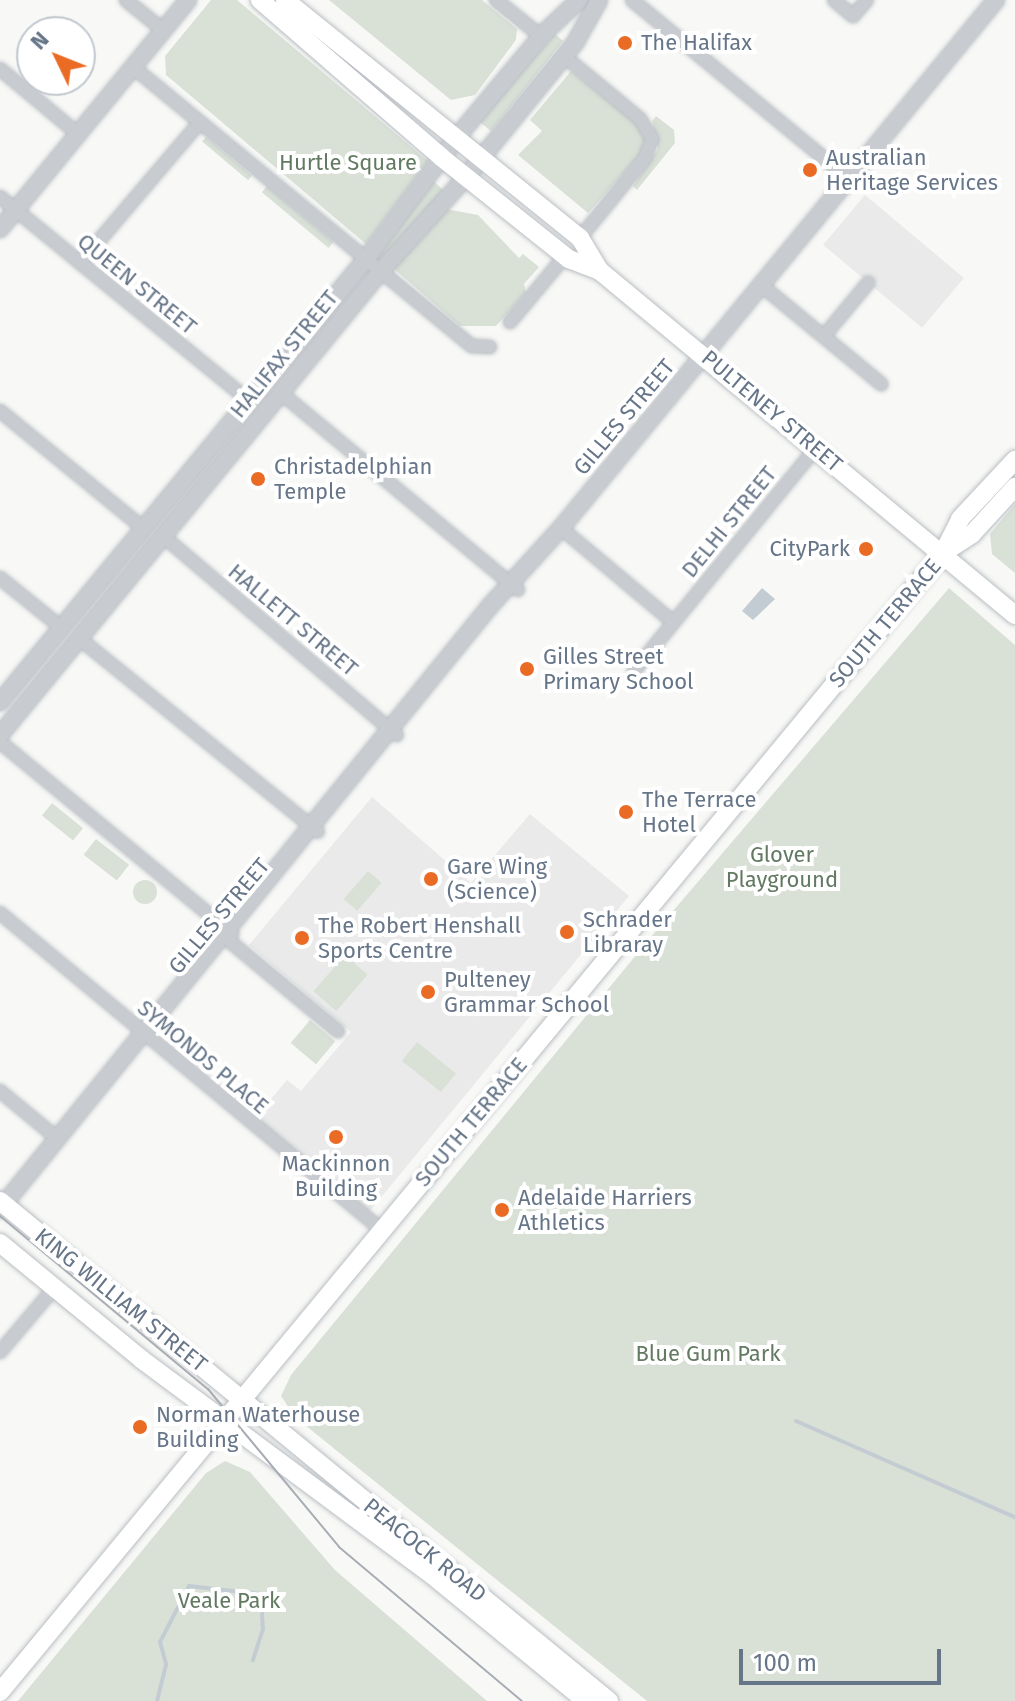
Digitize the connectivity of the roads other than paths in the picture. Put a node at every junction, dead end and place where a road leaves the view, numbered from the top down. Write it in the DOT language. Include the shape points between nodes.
graph roads {
  1 [pos="126,0"];
  2 [pos="188,0"];
  3 [pos="260,0"];
  4 [pos="285,0"];
  5 [pos="496,0"];
  6 [pos="579,0"];
  7 [pos="599,0"];
  8 [pos="632,0"];
  9 [pos="834,0"];
  10 [pos="867,0"];
  11 [pos="996,0"];
  12 [pos="163,30"];
  13 [pos="541,36"];
  14 [pos="564,56"];
  15 [pos="133,67"];
  16 [pos="0,69"];
  17 [pos="200,122"];
  18 [pos="78,134"];
  19 [pos="457,137"];
  20 [pos="441,157"];
  21 [pos="481,158"];
  22 [pos="466,177"];
  23 [pos="849,179"];
  24 [pos="0,197"];
  25 [pos="16,210"];
  26 [pos="0,229"];
  27 [pos="580,238"];
  28 [pos="565,256"];
  29 [pos="366,259"];
  30 [pos="80,263"];
  31 [pos="381,271"];
  32 [pos="600,271"];
  33 [pos="868,283"];
  34 [pos="761,285"];
  35 [pos="510,322"];
  36 [pos="824,336"];
  37 [pos="490,347"];
  38 [pos="704,355"];
  39 [pos="266,380"];
  40 [pos="881,384"];
  41 [pos="281,393"];
  42 [pos="249,401"];
  43 [pos="0,411"];
  44 [pos="816,448"];
  45 [pos="1012,459"];
  46 [pos="1015,487"];
  47 [pos="143,528"];
  48 [pos="561,528"];
  49 [pos="163,536"];
  50 [pos="943,553"];
  51 [pos="0,578"];
  52 [pos="514,586"];
  53 [pos="1015,615"];
  54 [pos="673,622"];
  55 [pos="62,627"];
  56 [pos="80,639"];
  57 [pos="634,671"];
  58 [pos="0,702"];
  59 [pos="393,732"];
  60 [pos="0,735"];
  61 [pos="0,742"];
  62 [pos="314,829"];
  63 [pos="0,913"];
  64 [pos="227,934"];
  65 [pos="338,1031"];
  66 [pos="146,1032"];
  67 [pos="0,1091"];
  68 [pos="58,1139"];
  69 [pos="1,1205"];
  70 [pos="382,1230"];
  71 [pos="0,1243"];
  72 [pos="54,1288"];
  73 [pos="0,1352"];
  74 [pos="241,1400"];
  75 [pos="224,1420"];
  76 [pos="564,1674"];
  77 [pos="0,1692"];
  78 [pos="586,1701"];
  79 [pos="609,1701"];
  1 -- 12 [label="street"];
  2 -- 12 [label="street"];
  3 -- 20 [label="main road, PULTENEY STREET"];
  4 -- 19 [label="main road, PULTENEY STREET"];
  5 -- 13 [label="street"];
  6 -- 13 [label="street, HALIFAX STREET"];
  7 -- 14 [label="street, HALIFAX STREET"];
  8 -- 23 [label="street"];
  9 -- 10 [label="street" via="853,16"];
  11 -- 23 [label="street, GILLES STREET"];
  12 -- 15 [label="street"];
  13 -- 19 [label="street, HALIFAX STREET"];
  14 -- 21 [label="street, HALIFAX STREET"];
  14 -- 27 [label="street" via="640,119 652,139 645,158"];
  15 -- 17 [label="street"];
  15 -- 18 [label="street"];
  16 -- 18 [label="street"];
  17 -- 29 [label="street"];
  17 -- 30 [label="street"];
  18 -- 25 [label="street"];
  19 -- 20 [label="street, HALIFAX STREET"];
  19 -- 21 [label="main road, PULTENEY STREET"];
  20 -- 22 [label="main road, PULTENEY STREET"];
  20 -- 29 [label="street, HALIFAX STREET"];
  21 -- 22 [label="street, HALIFAX STREET"];
  21 -- 27 [label="main road, PULTENEY STREET"];
  22 -- 28 [label="main road, PULTENEY STREET"];
  22 -- 31 [label="street, HALIFAX STREET"];
  23 -- 34 [label="street, GILLES STREET"];
  24 -- 25 [label="street, QUEEN STREET"];
  25 -- 26 [label="street"];
  25 -- 30 [label="street, QUEEN STREET"];
  27 -- 32 [label="main road, PULTENEY STREET"];
  28 -- 32 [label="main road, PULTENEY STREET"];
  28 -- 35 [label="street"];
  29 -- 31 [label="street"];
  29 -- 39 [label="street, HALIFAX STREET"];
  30 -- 42 [label="street, QUEEN STREET"];
  31 -- 37 [label="street" via="472,346"];
  31 -- 41 [label="street, HALIFAX STREET"];
  32 -- 38 [label="main road, PULTENEY STREET"];
  33 -- 36 [label="street"];
  34 -- 36 [label="street"];
  34 -- 38 [label="street, GILLES STREET"];
  36 -- 40 [label="street"];
  38 -- 44 [label="main road, PULTENEY STREET"];
  38 -- 48 [label="street, GILLES STREET"];
  39 -- 41 [label="street"];
  39 -- 42 [label="street, HALIFAX STREET"];
  41 -- 49 [label="street, HALIFAX STREET"];
  41 -- 52 [label="street"];
  42 -- 47 [label="street, HALIFAX STREET"];
  43 -- 47 [label="street"];
  44 -- 50 [label="main road, PULTENEY STREET"];
  44 -- 54 [label="street, DELHI STREET"];
  45 -- 50 [label="main road, SOUTH TERRACE" via="960,519"];
  46 -- 50 [label="main road, SOUTH TERRACE" via="972,534"];
  47 -- 55 [label="street, HALIFAX STREET"];
  48 -- 52 [label="street, GILLES STREET"];
  48 -- 54 [label="street"];
  49 -- 56 [label="street, HALIFAX STREET"];
  49 -- 59 [label="street, HALLETT STREET"];
  50 -- 53 [label="main road, PULTENEY STREET"];
  50 -- 70 [label="main road, SOUTH TERRACE"];
  51 -- 55 [label="street"];
  52 -- 59 [label="street, GILLES STREET"];
  54 -- 57 [label="street, DELHI STREET"];
  55 -- 56 [label="street"];
  55 -- 58 [label="street, HALIFAX STREET"];
  56 -- 60 [label="street, HALIFAX STREET"];
  56 -- 62 [label="street"];
  59 -- 62 [label="street, GILLES STREET"];
  61 -- 64 [label="street"];
  62 -- 64 [label="street, GILLES STREET"];
  63 -- 66 [label="street, SYMONDS PLACE"];
  64 -- 65 [label="street"];
  64 -- 66 [label="street, GILLES STREET"];
  66 -- 68 [label="street, GILLES STREET"];
  66 -- 70 [label="street, SYMONDS PLACE"];
  67 -- 68 [label="street"];
  68 -- 69 [label="street, GILLES STREET"];
  69 -- 74 [label="main road, KING WILLIAM STREET"];
  70 -- 74 [label="main road, SOUTH TERRACE"];
  71 -- 72 [label="main road, KING WILLIAM STREET"];
  72 -- 73 [label="street"];
  72 -- 75 [label="main road, KING WILLIAM STREET"];
  74 -- 75 [label="main road, SOUTH TERRACE"];
  74 -- 76 [label="main road, PEACOCK ROAD"];
  75 -- 76 [label="main road, PEACOCK ROAD"];
  75 -- 77 [label="main road, SOUTH TERRACE"];
  76 -- 78 [label="main road, PEACOCK ROAD"];
  76 -- 79 [label="main road, PEACOCK ROAD"];
}
